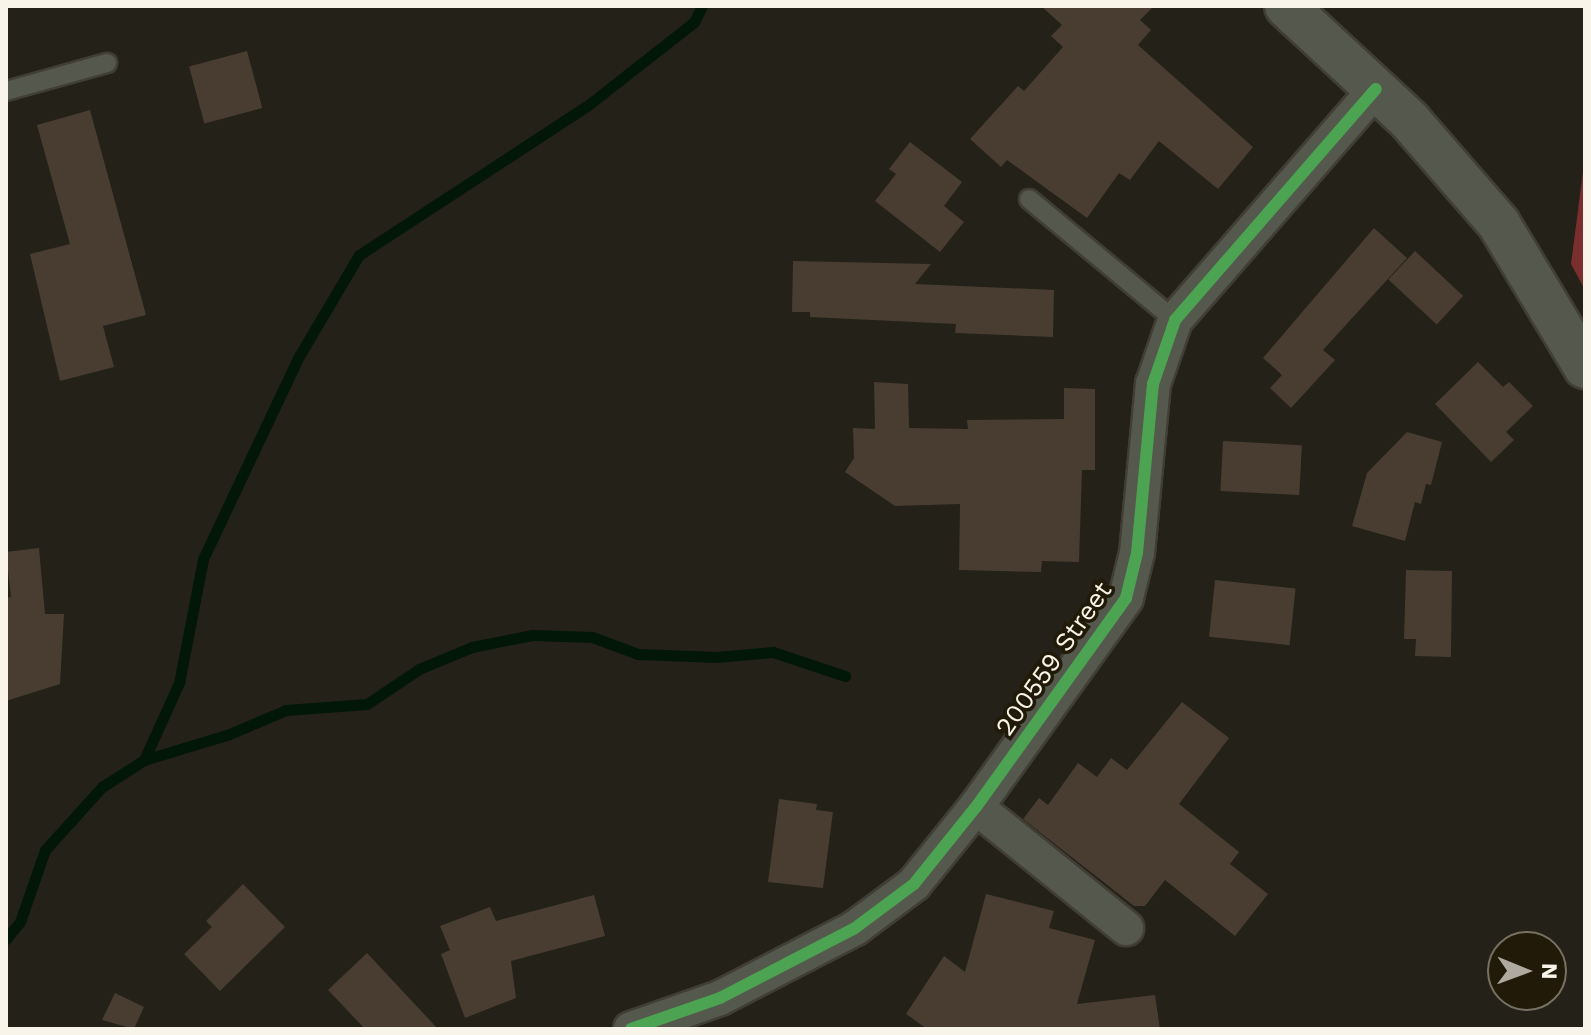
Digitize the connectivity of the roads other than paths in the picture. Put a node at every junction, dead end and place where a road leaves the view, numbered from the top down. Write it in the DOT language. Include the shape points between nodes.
graph roads {
  1 [pos="1286,6"];
  2 [pos="107,63"];
  3 [pos="1376,89"];
  4 [pos="6,91"];
  5 [pos="1029,199"];
  6 [pos="1175,320"];
  7 [pos="1585,367"];
  8 [pos="976,807"];
  9 [pos="1126,928"];
  10 [pos="631,1029"];
  1 -- 3 [label="street"];
  2 -- 4 [label="lane"];
  3 -- 6 [label="street, 200559 Street"];
  3 -- 7 [label="street" via="1499,224"];
  5 -- 6 [label="lane"];
  6 -- 8 [label="street, 200559 Street" via="1153,384 1137,553 1126,598"];
  8 -- 9 [label="street"];
  8 -- 10 [label="street, 200559 Street" via="914,884 855,928 720,998"];
}
